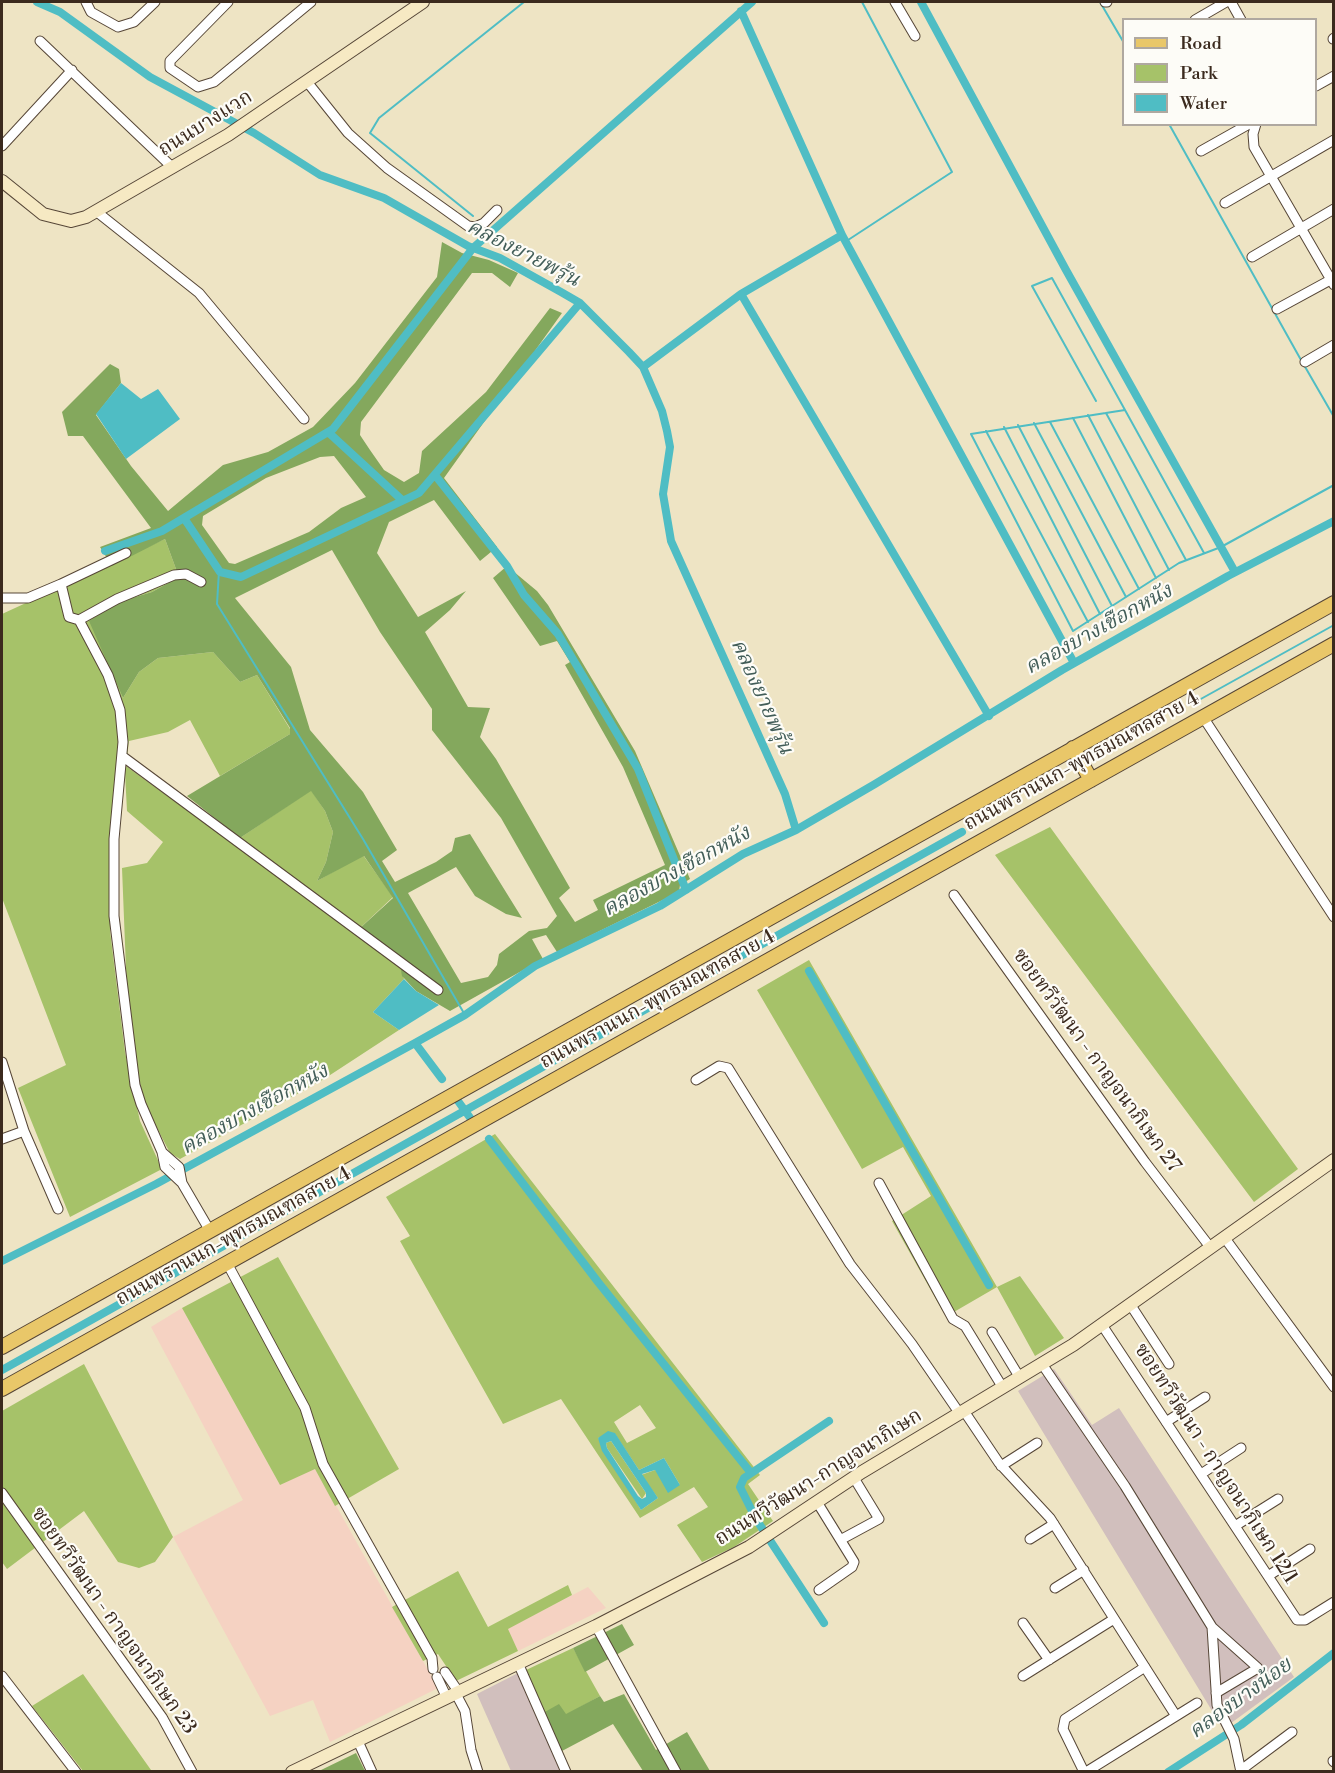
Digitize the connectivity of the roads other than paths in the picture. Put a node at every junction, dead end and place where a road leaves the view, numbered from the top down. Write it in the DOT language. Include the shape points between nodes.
graph roads {
  1 [pos="86,2"];
  2 [pos="154,2"];
  3 [pos="228,2"];
  4 [pos="311,2"];
  5 [pos="423,2"];
  6 [pos="896,2"];
  7 [pos="1226,2"];
  8 [pos="1232,2"];
  9 [pos="1198,18"];
  10 [pos="1240,18"];
  11 [pos="915,36"];
  12 [pos="39,41"];
  13 [pos="72,70"];
  14 [pos="1334,76"];
  15 [pos="308,82"];
  16 [pos="1317,85"];
  17 [pos="1246,126"];
  18 [pos="1256,126"];
  19 [pos="1334,140"];
  20 [pos="2,146"];
  21 [pos="1202,151"];
  22 [pos="173,168"];
  23 [pos="1271,177"];
  24 [pos="2,181"];
  25 [pos="1225,203"];
  26 [pos="1334,209"];
  27 [pos="497,210"];
  28 [pos="97,212"];
  29 [pos="1302,227"];
  30 [pos="1252,257"];
  31 [pos="1332,281"];
  32 [pos="1277,309"];
  33 [pos="1334,345"];
  34 [pos="1305,362"];
  35 [pos="304,419"];
  36 [pos="126,553"];
  37 [pos="201,582"];
  38 [pos="61,584"];
  39 [pos="2,598"];
  40 [pos="1334,603"];
  41 [pos="79,620"];
  42 [pos="1334,644"];
  43 [pos="1203,717"];
  44 [pos="1073,748"];
  45 [pos="122,756"];
  46 [pos="1090,780"];
  47 [pos="954,895"];
  48 [pos="1334,917"];
  49 [pos="438,990"];
  50 [pos="2,1062"];
  51 [pos="696,1080"];
  52 [pos="24,1131"];
  53 [pos="2,1139"];
  54 [pos="1334,1160"];
  55 [pos="879,1183"];
  56 [pos="58,1209"];
  57 [pos="210,1231"];
  58 [pos="1224,1237"];
  59 [pos="1210,1247"];
  60 [pos="227,1263"];
  61 [pos="1130,1304"];
  62 [pos="1102,1325"];
  63 [pos="992,1332"];
  64 [pos="2,1347"];
  65 [pos="1042,1364"];
  66 [pos="1168,1364"];
  67 [pos="1020,1378"];
  68 [pos="1334,1387"];
  69 [pos="1003,1388"];
  70 [pos="2,1389"];
  71 [pos="1205,1397"];
  72 [pos="962,1413"];
  73 [pos="1166,1422"];
  74 [pos="1036,1443"];
  75 [pos="1241,1448"];
  76 [pos="1001,1466"];
  77 [pos="1201,1474"];
  78 [pos="854,1478"];
  79 [pos="2,1493"];
  80 [pos="1278,1499"];
  81 [pos="817,1502"];
  82 [pos="1054,1524"];
  83 [pos="1235,1526"];
  84 [pos="842,1539"];
  85 [pos="1030,1539"];
  86 [pos="1310,1550"];
  87 [pos="1084,1570"];
  88 [pos="1268,1576"];
  89 [pos="1055,1588"];
  90 [pos="819,1590"];
  91 [pos="1334,1602"];
  92 [pos="1114,1618"];
  93 [pos="1023,1623"];
  94 [pos="596,1626"];
  95 [pos="1212,1627"];
  96 [pos="1049,1660"];
  97 [pos="518,1663"];
  98 [pos="1145,1667"];
  99 [pos="2,1676"];
  100 [pos="1023,1676"];
  101 [pos="453,1693"];
  102 [pos="1216,1693"];
  103 [pos="1197,1703"];
  104 [pos="1176,1716"];
  105 [pos="1292,1732"];
  106 [pos="357,1739"];
  107 [pos="295,1771"];
  108 [pos="1241,1771"];
  109 [pos="76,1772"];
  110 [pos="192,1772"];
  111 [pos="372,1772"];
  112 [pos="478,1772"];
  113 [pos="566,1772"];
  114 [pos="676,1772"];
  115 [pos="1085,1772"];
  1 -- 2 [label="street" via="91,12 118,27 134,22"];
  3 -- 4 [label="street" via="170,61 170,68 198,87 214,82"];
  5 -- 15 [label="street, ถนนบางแวก"];
  6 -- 11 [label="street"];
  7 -- 9 [label="street"];
  8 -- 10 [label="street"];
  12 -- 13 [label="street"];
  13 -- 20 [label="street"];
  13 -- 22 [label="street"];
  14 -- 16 [label="street"];
  15 -- 22 [label="street, ถนนบางแวก"];
  15 -- 27 [label="street" via="348,134 387,168 468,226 484,223"];
  17 -- 21 [label="street"];
  18 -- 23 [label="street" via="1254,147"];
  19 -- 23 [label="street"];
  22 -- 28 [label="street, ถนนบางแวก"];
  23 -- 25 [label="street"];
  23 -- 29 [label="street"];
  24 -- 28 [label="street, ถนนบางแวก" via="43,214 56,219 71,221"];
  26 -- 29 [label="street"];
  28 -- 35 [label="street" via="205,299"];
  29 -- 30 [label="street"];
  29 -- 31 [label="street"];
  31 -- 32 [label="street"];
  33 -- 34 [label="street"];
  36 -- 38 [label="street"];
  37 -- 41 [label="street" via="186,574 174,575"];
  38 -- 39 [label="street" via="28,598"];
  38 -- 41 [label="street" via="69,617"];
  40 -- 44 [label="main road, ถนนพรานนก-พุทธมณฑลสาย 4"];
  41 -- 45 [label="street" via="108,675 120,710"];
  42 -- 43 [label="main road, ถนนพรานนก-พุทธมณฑลสาย 4"];
  43 -- 46 [label="main road, ถนนพรานนก-พุทธมณฑลสาย 4"];
  43 -- 48 [label="street"];
  44 -- 46 [label="main road"];
  44 -- 57 [label="main road, ถนนพรานนก-พุทธมณฑลสาย 4"];
  45 -- 49 [label="street"];
  45 -- 57 [label="street" via="114,839 114,916 135,1085 164,1156 179,1167 180,1180"];
  46 -- 60 [label="main road, ถนนพรานนก-พุทธมณฑลสาย 4"];
  47 -- 59 [label="street, ซอยทวีวัฒนา - กาญจนาภิเษก 27"];
  50 -- 52 [label="street"];
  51 -- 72 [label="street" via="719,1066 728,1068 850,1264"];
  52 -- 53 [label="street"];
  52 -- 56 [label="street"];
  54 -- 58 [label="street, ถนนทวีวัฒนา-กาญจนาภิเษก"];
  55 -- 69 [label="street" via="953,1319 965,1326"];
  57 -- 64 [label="main road, ถนนพรานนก-พุทธมณฑลสาย 4"];
  58 -- 59 [label="street, ถนนทวีวัฒนา-กาญจนาภิเษก"];
  58 -- 68 [label="street"];
  59 -- 61 [label="street, ถนนทวีวัฒนา-กาญจนาภิเษก"];
  60 -- 70 [label="main road, ถนนพรานนก-พุทธมณฑลสาย 4"];
  60 -- 101 [label="street" via="305,1408 323,1464"];
  61 -- 62 [label="street, ถนนทวีวัฒนา-กาญจนาภิเษก"];
  61 -- 66 [label="street"];
  62 -- 65 [label="street, ถนนทวีวัฒนา-กาญจนาภิเษก"];
  62 -- 73 [label="street, ซอยทวีวัฒนา - กาญจนาภิเษก 12/1"];
  63 -- 67 [label="street"];
  65 -- 67 [label="street, ถนนทวีวัฒนา-กาญจนาภิเษก"];
  65 -- 95 [label="street" via="1125,1486"];
  67 -- 69 [label="street, ถนนทวีวัฒนา-กาญจนาภิเษก"];
  69 -- 72 [label="street, ถนนทวีวัฒนา-กาญจนาภิเษก"];
  71 -- 73 [label="street"];
  72 -- 76 [label="street"];
  72 -- 78 [label="street, ถนนทวีวัฒนา-กาญจนาภิเษก"];
  73 -- 77 [label="street, ซอยทวีวัฒนา - กาญจนาภิเษก 12/1"];
  74 -- 76 [label="street"];
  75 -- 77 [label="street"];
  76 -- 82 [label="street"];
  77 -- 83 [label="street, ซอยทวีวัฒนา - กาญจนาภิเษก 12/1"];
  78 -- 81 [label="street, ถนนทวีวัฒนา-กาญจนาภิเษก"];
  78 -- 84 [label="street" via="879,1519"];
  79 -- 110 [label="street, ซอยทวีวัฒนา - กาญจนาภิเษก 23" via="162,1717"];
  80 -- 83 [label="street"];
  81 -- 84 [label="street"];
  81 -- 94 [label="street, ถนนทวีวัฒนา-กาญจนาภิเษก" via="753,1544"];
  82 -- 85 [label="street"];
  82 -- 87 [label="street"];
  83 -- 88 [label="street, ซอยทวีวัฒนา - กาญจนาภิเษก 12/1"];
  84 -- 90 [label="street" via="853,1558 852,1567"];
  86 -- 88 [label="street"];
  87 -- 89 [label="street"];
  87 -- 92 [label="street"];
  88 -- 91 [label="street, ซอยทวีวัฒนา - กาญจนาภิเษก 12/1" via="1296,1620"];
  92 -- 96 [label="street"];
  92 -- 98 [label="street"];
  93 -- 96 [label="street"];
  94 -- 97 [label="street, ถนนทวีวัฒนา-กาญจนาภิเษก"];
  94 -- 114 [label="street"];
  95 -- 102 [label="street"];
  95 -- 102 [label="street" via="1258,1668"];
  96 -- 100 [label="street"];
  97 -- 101 [label="street, ถนนทวีวัฒนา-กาญจนาภิเษก"];
  97 -- 113 [label="street"];
  98 -- 104 [label="street"];
  98 -- 115 [label="street" via="1065,1719 1063,1730"];
  99 -- 109 [label="street"];
  101 -- 106 [label="street, ถนนทวีวัฒนา-กาญจนาภิเษก"];
  101 -- 112 [label="street" via="465,1711"];
  102 -- 108 [label="street" via="1217,1705 1234,1739"];
  103 -- 104 [label="street"];
  104 -- 115 [label="street"];
  105 -- 108 [label="street"];
  106 -- 107 [label="street, ถนนทวีวัฒนา-กาญจนาภิเษก"];
  106 -- 111 [label="street"];
}
